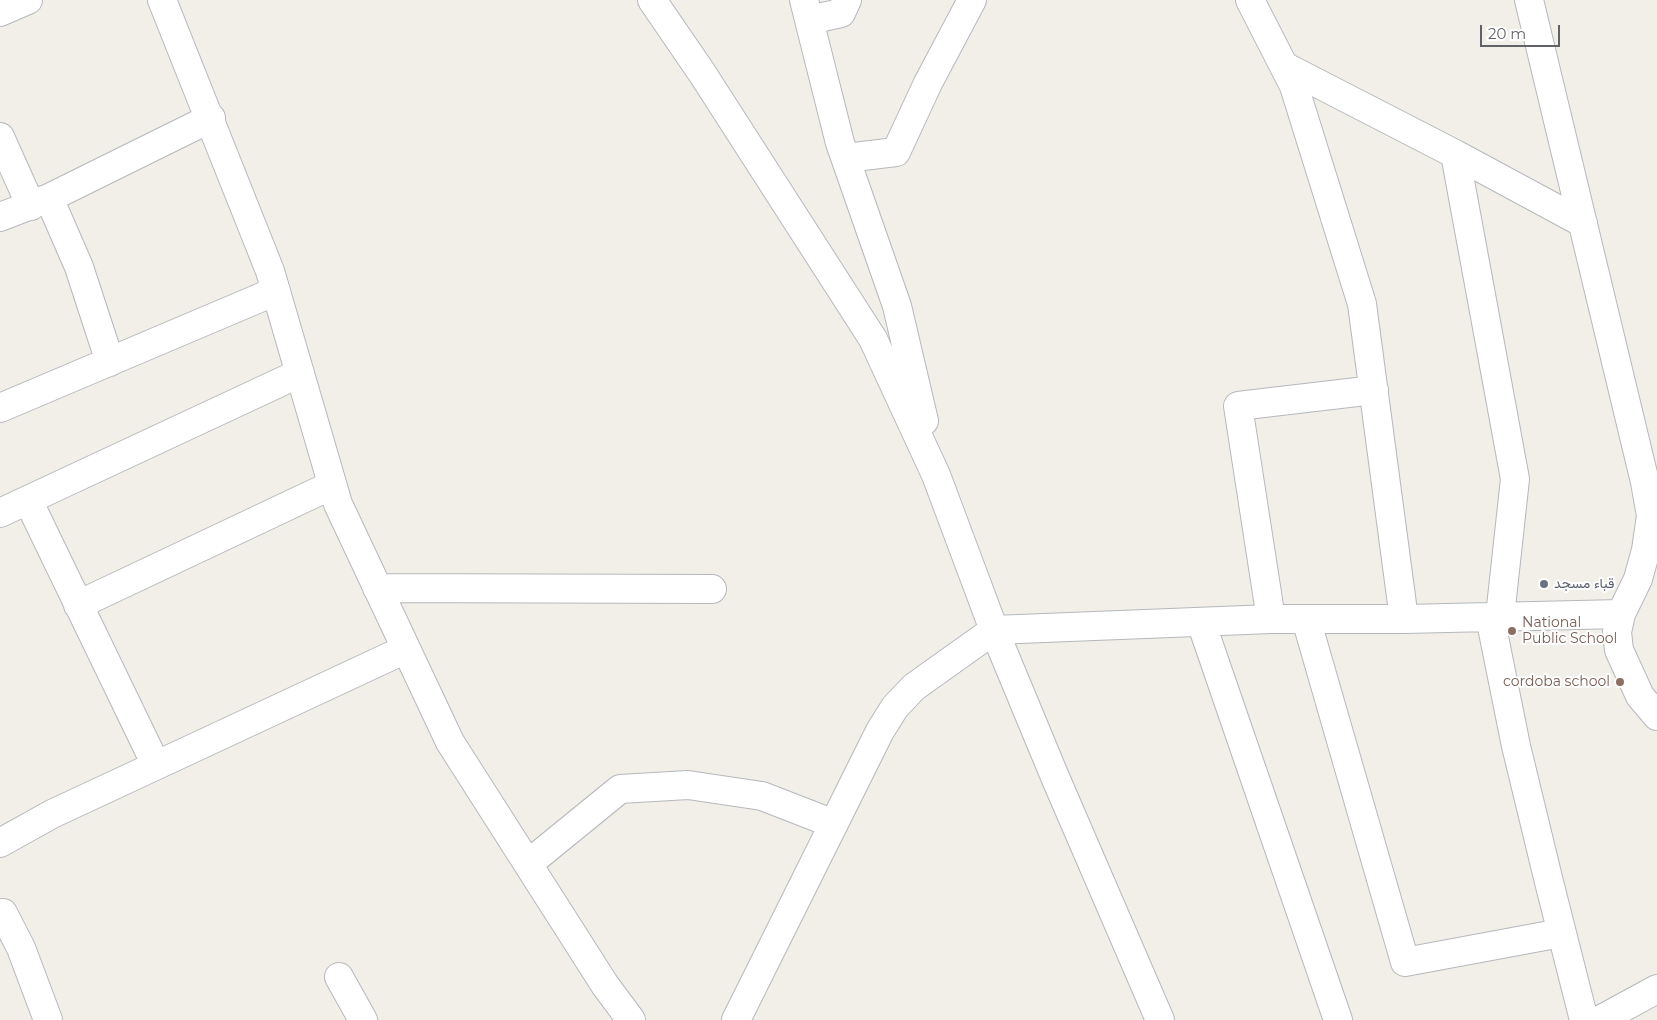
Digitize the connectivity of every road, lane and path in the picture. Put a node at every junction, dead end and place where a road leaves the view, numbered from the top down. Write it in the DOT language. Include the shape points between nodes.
graph roads {
  1 [pos="28,0"];
  2 [pos="162,0"];
  3 [pos="652,0"];
  4 [pos="847,0"];
  5 [pos="972,0"];
  6 [pos="1250,0"];
  7 [pos="1529,0"];
  8 [pos="806,10"];
  9 [pos="0,12"];
  10 [pos="1284,66"];
  11 [pos="211,118"];
  12 [pos="0,137"];
  13 [pos="1455,154"];
  14 [pos="846,158"];
  15 [pos="40,202"];
  16 [pos="0,217"];
  17 [pos="1582,223"];
  18 [pos="276,291"];
  19 [pos="110,362"];
  20 [pos="300,373"];
  21 [pos="1374,390"];
  22 [pos="0,408"];
  23 [pos="936,475"];
  24 [pos="332,485"];
  25 [pos="28,500"];
  26 [pos="0,513"];
  27 [pos="377,588"];
  28 [pos="712,589"];
  29 [pos="78,605"];
  30 [pos="1621,614"];
  31 [pos="1495,616"];
  32 [pos="1271,619"];
  33 [pos="1306,619"];
  34 [pos="1404,619"];
  35 [pos="1202,622"];
  36 [pos="994,630"];
  37 [pos="406,648"];
  38 [pos="1656,713"];
  39 [pos="156,765"];
  40 [pos="834,824"];
  41 [pos="0,843"];
  42 [pos="528,864"];
  43 [pos="1,911"];
  44 [pos="1561,932"];
  45 [pos="11,953"];
  46 [pos="339,977"];
  47 [pos="1657,989"];
  48 [pos="48,1020"];
  49 [pos="364,1020"];
  50 [pos="631,1020"];
  51 [pos="736,1020"];
  52 [pos="1160,1020"];
  53 [pos="1338,1020"];
  54 [pos="1584,1020"];
  55 [pos="1600,1020"];
  1 -- 9 [label="street"];
  2 -- 11 [label="street"];
  3 -- 23 [label="street" via="872,339"];
  4 -- 8 [label="street" via="841,13"];
  5 -- 14 [label="street" via="896,152"];
  6 -- 10 [label="street"];
  7 -- 17 [label="street"];
  8 -- 14 [label="street"];
  10 -- 13 [label="street"];
  10 -- 21 [label="street" via="1294,86 1362,304"];
  11 -- 15 [label="street"];
  11 -- 18 [label="street"];
  12 -- 15 [label="street"];
  13 -- 17 [label="street"];
  13 -- 31 [label="street" via="1514,479"];
  14 -- 23 [label="street" via="897,306"];
  15 -- 16 [label="street"];
  15 -- 19 [label="street" via="79,267"];
  17 -- 30 [label="street" via="1645,482 1650,516 1638,579"];
  18 -- 19 [label="street"];
  18 -- 20 [label="street"];
  19 -- 22 [label="street"];
  20 -- 24 [label="street"];
  20 -- 25 [label="street"];
  21 -- 32 [label="street" via="1238,406"];
  21 -- 34 [label="street"];
  23 -- 36 [label="street"];
  24 -- 27 [label="street"];
  24 -- 29 [label="street"];
  25 -- 26 [label="street"];
  25 -- 29 [label="street"];
  27 -- 28 [label="street"];
  27 -- 37 [label="street"];
  29 -- 39 [label="street"];
  30 -- 31 [label="street"];
  30 -- 38 [label="street" via="1617,632 1619,650 1640,696"];
  31 -- 34 [label="street"];
  31 -- 44 [label="street" via="1516,746"];
  32 -- 33 [label="street"];
  32 -- 35 [label="street"];
  33 -- 34 [label="street"];
  33 -- 44 [label="street" via="1405,962"];
  35 -- 36 [label="street"];
  35 -- 53 [label="street"];
  36 -- 40 [label="street" via="914,687 895,707"];
  36 -- 52 [label="street"];
  37 -- 39 [label="street"];
  37 -- 42 [label="street" via="450,742"];
  39 -- 41 [label="street" via="52,814"];
  40 -- 42 [label="street" via="762,796 688,785 620,789"];
  40 -- 51 [label="street"];
  42 -- 50 [label="street"];
  43 -- 45 [label="street"];
  44 -- 54 [label="street"];
  45 -- 48 [label="street"];
  46 -- 49 [label="street"];
  47 -- 55 [label="street"];
}
